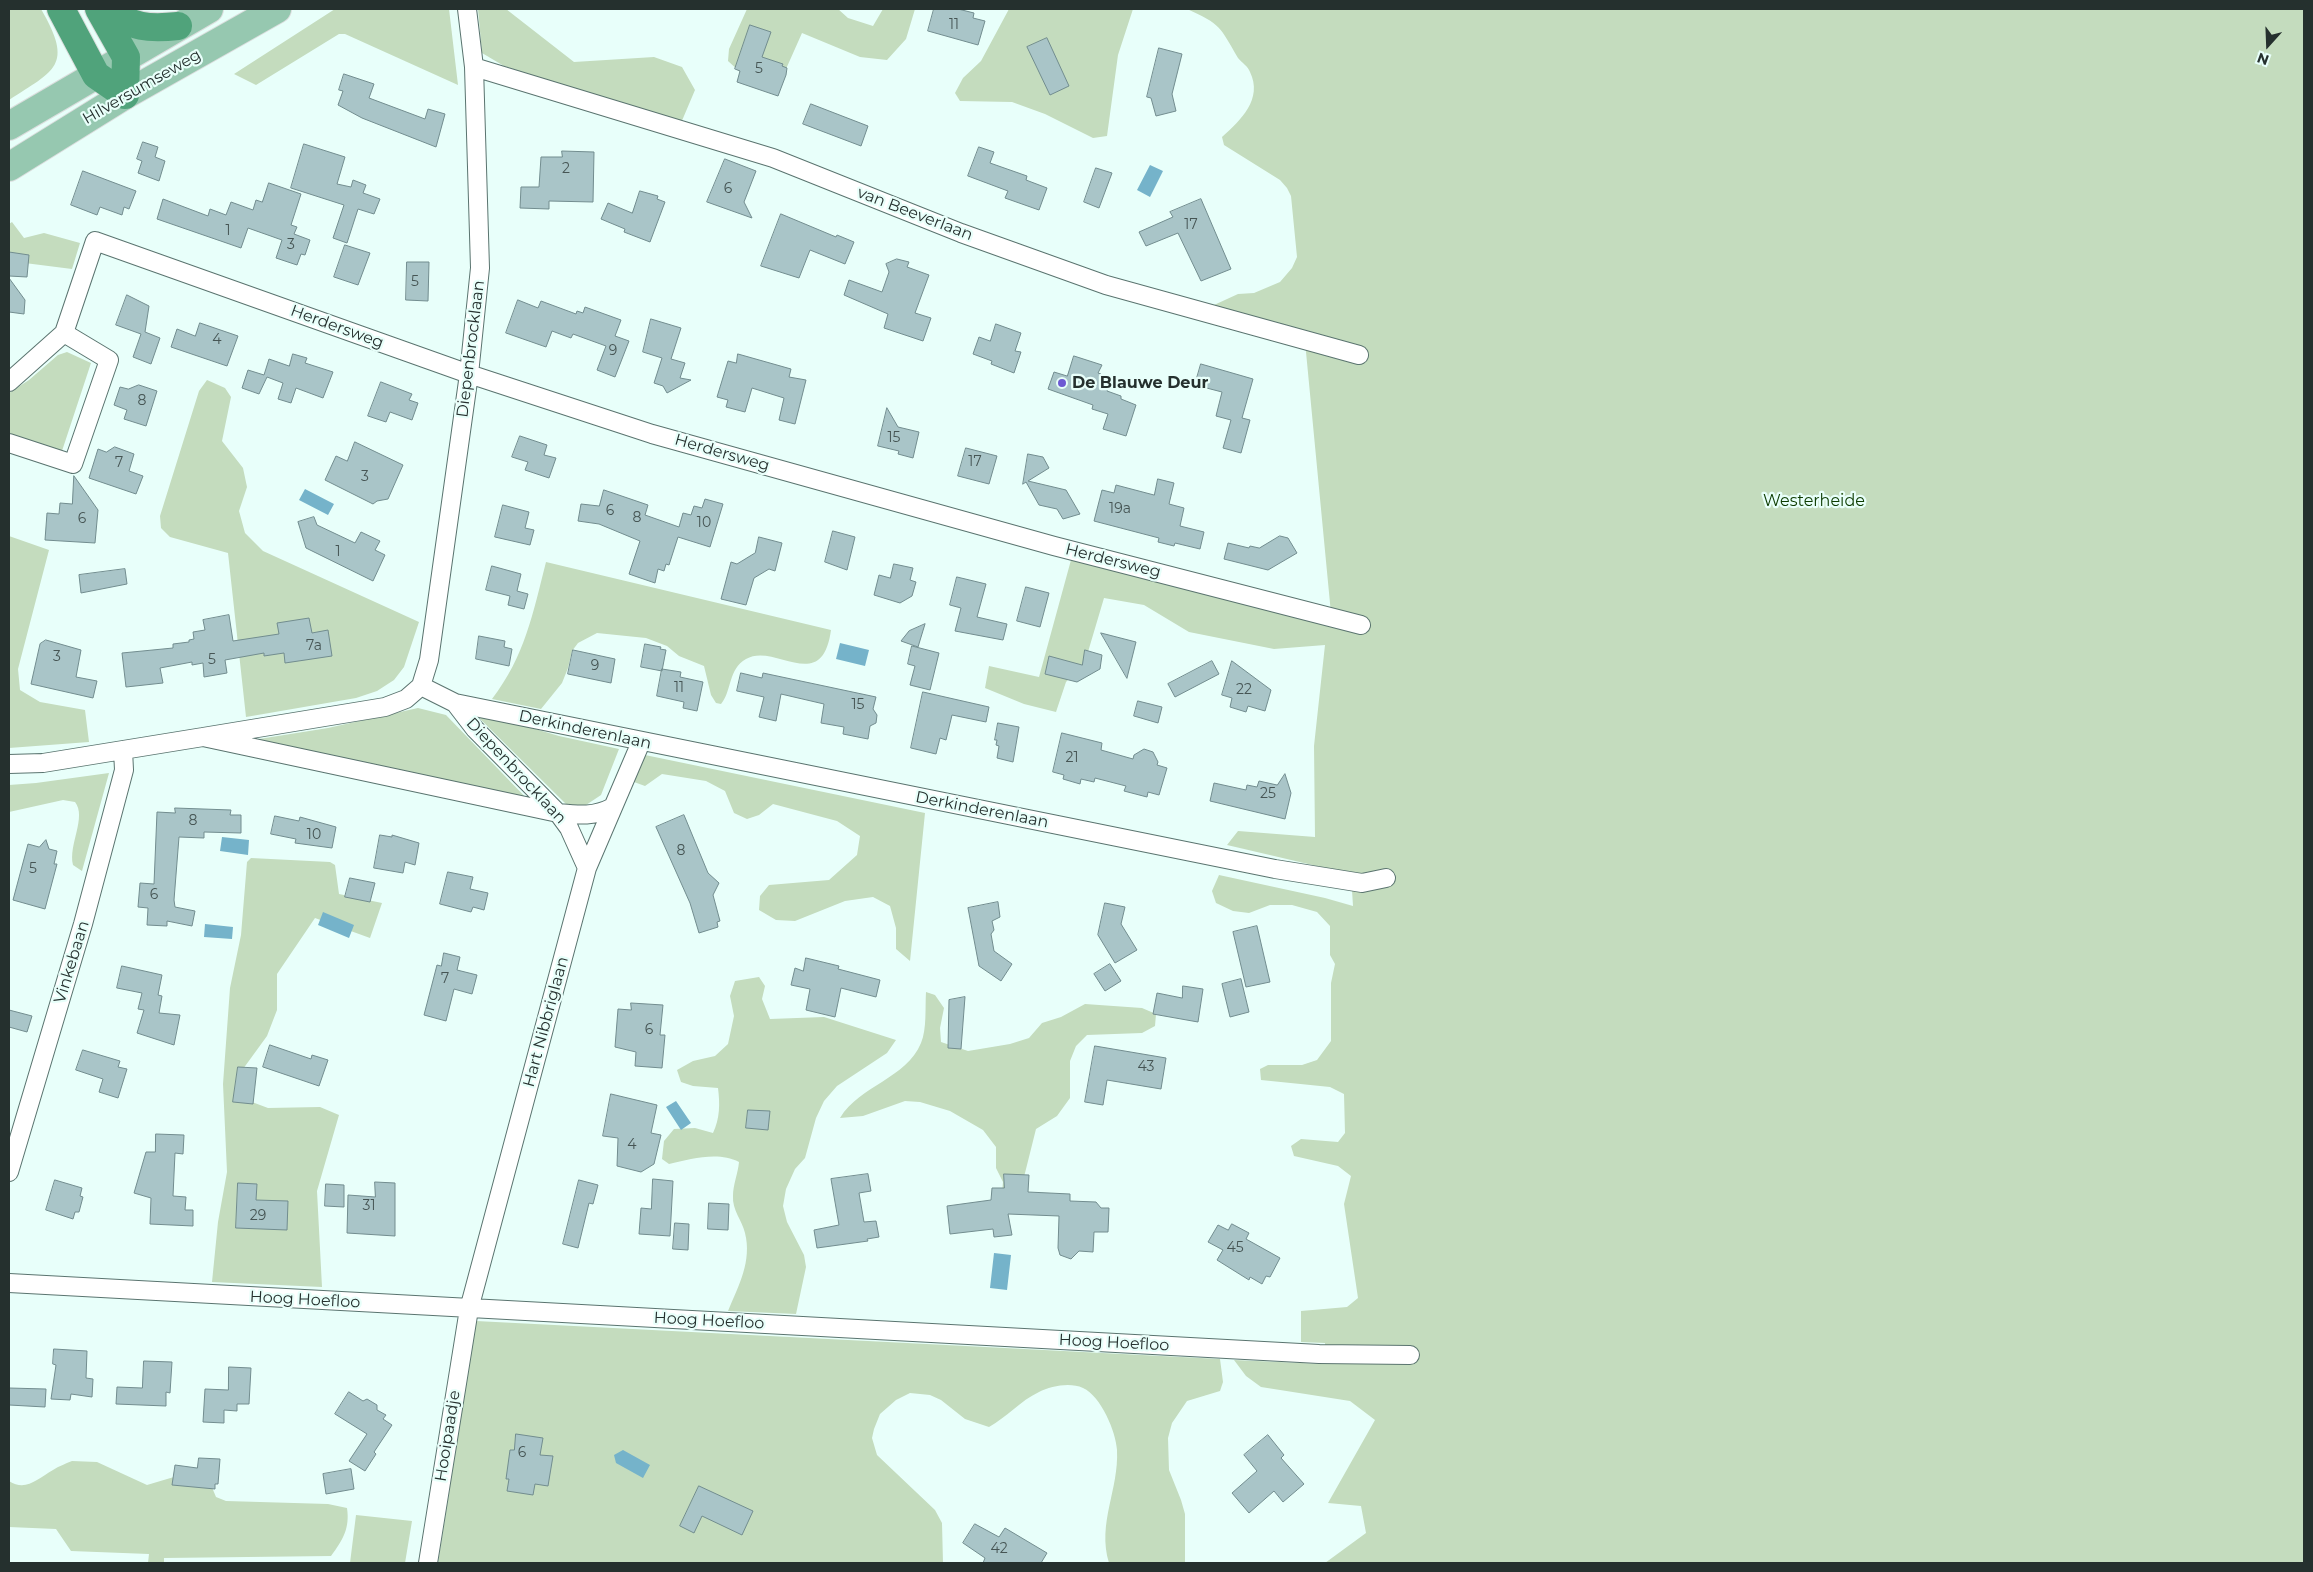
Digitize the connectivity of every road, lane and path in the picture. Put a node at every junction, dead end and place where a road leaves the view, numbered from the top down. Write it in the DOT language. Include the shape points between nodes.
graph roads {
  1 [pos="61,9"];
  2 [pos="99,9"];
  3 [pos="108,9"];
  4 [pos="208,9"];
  5 [pos="277,9"];
  6 [pos="467,9"];
  7 [pos="178,26"];
  8 [pos="126,57"];
  9 [pos="474,67"];
  10 [pos="96,74"];
  11 [pos="125,96"];
  12 [pos="9,126"];
  13 [pos="9,168"];
  14 [pos="64,333"];
  15 [pos="1359,355"];
  16 [pos="469,374"];
  17 [pos="9,382"];
  18 [pos="9,443"];
  19 [pos="1361,625"];
  20 [pos="421,686"];
  21 [pos="455,703"];
  22 [pos="203,737"];
  23 [pos="641,742"];
  24 [pos="123,750"];
  25 [pos="9,764"];
  26 [pos="613,808"];
  27 [pos="558,813"];
  28 [pos="587,868"];
  29 [pos="1386,878"];
  30 [pos="9,1172"];
  31 [pos="9,1283"];
  32 [pos="469,1309"];
  33 [pos="1410,1355"];
  34 [pos="428,1563"];
  1 -- 10 [label="highway"];
  2 -- 8 [label="highway"];
  3 -- 7 [label="highway" via="128,23 141,27"];
  4 -- 7 [label="main road, Hilversumseweg"];
  5 -- 11 [label="main road, Hilversumseweg"];
  6 -- 9 [label="street, Diepenbrocklaan"];
  7 -- 8 [label="main road, Hilversumseweg"];
  8 -- 10 [label="main road, Hilversumseweg"];
  8 -- 11 [label="highway"];
  9 -- 15 [label="street, van Beeverlaan" via="773,158 961,233 1106,285"];
  9 -- 16 [label="street, Diepenbrocklaan" via="480,268"];
  10 -- 11 [label="highway"];
  10 -- 12 [label="main road, Hilversumseweg"];
  11 -- 13 [label="main road, Hilversumseweg"];
  14 -- 16 [label="street, Herdersweg" via="95,241"];
  14 -- 17 [label="street"];
  14 -- 18 [label="street" via="109,360 73,464"];
  16 -- 19 [label="street, Herdersweg" via="662,436 1054,546"];
  16 -- 20 [label="street, Diepenbrocklaan" via="429,660"];
  20 -- 21 [label="street, Derkinderenlaan"];
  20 -- 22 [label="street" via="406,699 384,707"];
  21 -- 23 [label="street, Derkinderenlaan"];
  21 -- 27 [label="street, Diepenbrocklaan" via="475,729"];
  22 -- 24 [label="street"];
  22 -- 27 [label="street"];
  23 -- 26 [label="street, Hart Nibbriglaan"];
  23 -- 29 [label="street, Derkinderenlaan" via="1275,870 1362,882"];
  24 -- 25 [label="street" via="44,763"];
  24 -- 30 [label="street, Vinkebaan" via="124,770 88,905"];
  26 -- 27 [label="street" via="584,816"];
  26 -- 28 [label="street, Hart Nibbriglaan"];
  27 -- 28 [label="street, Diepenbrocklaan" via="569,828"];
  28 -- 32 [label="street, Hart Nibbriglaan"];
  31 -- 32 [label="street, Hoog Hoefloo"];
  32 -- 33 [label="street, Hoog Hoefloo" via="1319,1354"];
  32 -- 34 [label="street, Hooipaadje"];
}
